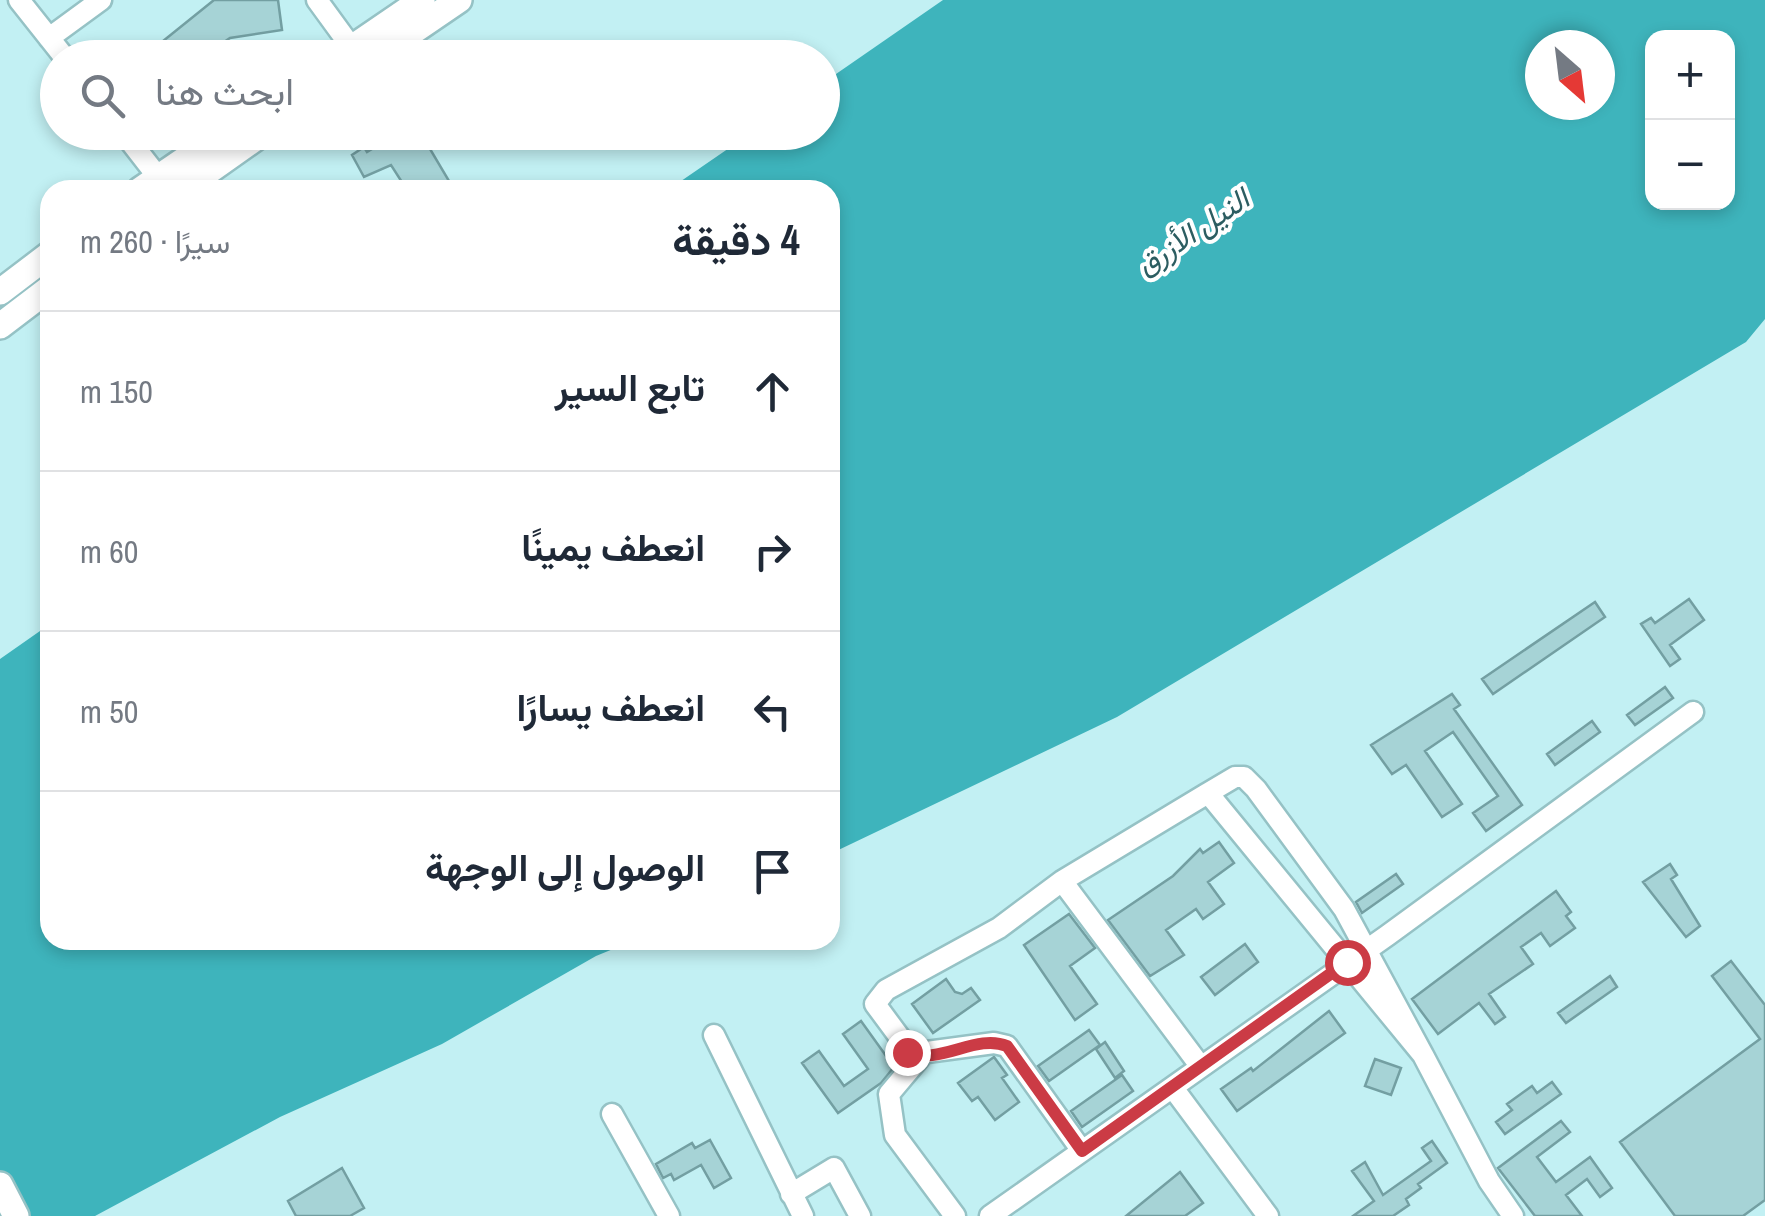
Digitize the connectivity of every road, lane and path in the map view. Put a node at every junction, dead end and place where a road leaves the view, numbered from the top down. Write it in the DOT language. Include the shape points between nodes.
graph roads {
  1 [pos="19,0"];
  2 [pos="101,0"];
  3 [pos="317,0"];
  4 [pos="422,0"];
  5 [pos="459,0"];
  6 [pos="49,38"];
  7 [pos="344,40"];
  8 [pos="372,40"];
  9 [pos="381,40"];
  10 [pos="133,150"];
  11 [pos="199,150"];
  12 [pos="239,150"];
  13 [pos="147,180"];
  14 [pos="155,180"];
  15 [pos="196,180"];
  16 [pos="40,262"];
  17 [pos="0,292"];
  18 [pos="40,296"];
  19 [pos="0,326"];
  20 [pos="1693,712"];
  21 [pos="1208,792"];
  22 [pos="1062,881"];
  23 [pos="1368,948"];
  24 [pos="1347,962"];
  25 [pos="714,1035"];
  26 [pos="1423,1055"];
  27 [pos="920,1056"];
  28 [pos="1201,1068"];
  29 [pos="1173,1088"];
  30 [pos="612,1114"];
  31 [pos="1082,1151"];
  32 [pos="0,1186"];
  33 [pos="791,1194"];
  34 [pos="16,1216"];
  35 [pos="669,1216"];
  36 [pos="803,1216"];
  37 [pos="860,1216"];
  38 [pos="956,1216"];
  39 [pos="990,1216"];
  40 [pos="1268,1216"];
  41 [pos="1514,1216"];
  1 -- 6 [label="street"];
  2 -- 6 [label="street"];
  3 -- 7 [label="street"];
  4 -- 8 [label="main road"];
  5 -- 9 [label="main road"];
  10 -- 13 [label="street"];
  11 -- 14 [label="main road"];
  12 -- 15 [label="main road"];
  16 -- 17 [label="main road"];
  18 -- 19 [label="main road"];
  20 -- 23 [label="street"];
  21 -- 22 [label="street"];
  21 -- 23 [label="street" via="1244,777"];
  21 -- 24 [label="street"];
  22 -- 27 [label="street" via="999,928 878,996 878,1011 907,1052"];
  22 -- 28 [label="street"];
  23 -- 24 [label="street"];
  23 -- 26 [label="street"];
  24 -- 26 [label="street"];
  24 -- 28 [label="street"];
  25 -- 33 [label="street"];
  26 -- 41 [label="street"];
  27 -- 31 [label="street" via="994,1042 1007,1046"];
  27 -- 38 [label="street" via="889,1094 892,1128"];
  28 -- 29 [label="street"];
  29 -- 31 [label="street"];
  29 -- 40 [label="street"];
  30 -- 35 [label="street"];
  31 -- 39 [label="street"];
  32 -- 34 [label="main road"];
  33 -- 36 [label="street"];
  33 -- 37 [label="street" via="834,1168"];
}
